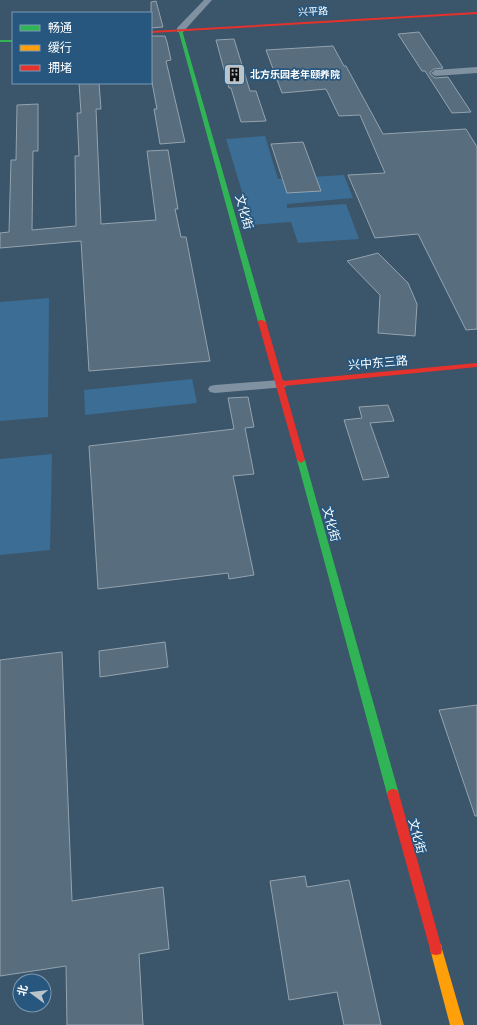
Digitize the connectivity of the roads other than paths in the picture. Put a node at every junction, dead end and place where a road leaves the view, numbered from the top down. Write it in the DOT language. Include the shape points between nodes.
graph roads {
  1 [pos="208,0"];
  2 [pos="477,13"];
  3 [pos="180,30"];
  4 [pos="152,32"];
  5 [pos="0,41"];
  6 [pos="12,41"];
  7 [pos="477,70"];
  8 [pos="435,73"];
  9 [pos="477,366"];
  10 [pos="280,384"];
  11 [pos="216,389"];
  12 [pos="457,1025"];
  1 -- 3 [label="street"];
  2 -- 3 [label="street, 兴平路"];
  3 -- 4 [label="street, 兴平路"];
  3 -- 10 [label="street, 文化街"];
  5 -- 6 [label="street"];
  7 -- 8 [label="street"];
  9 -- 10 [label="street, 兴中东三路"];
  10 -- 11 [label="street"];
  10 -- 12 [label="street, 文化街"];
}
